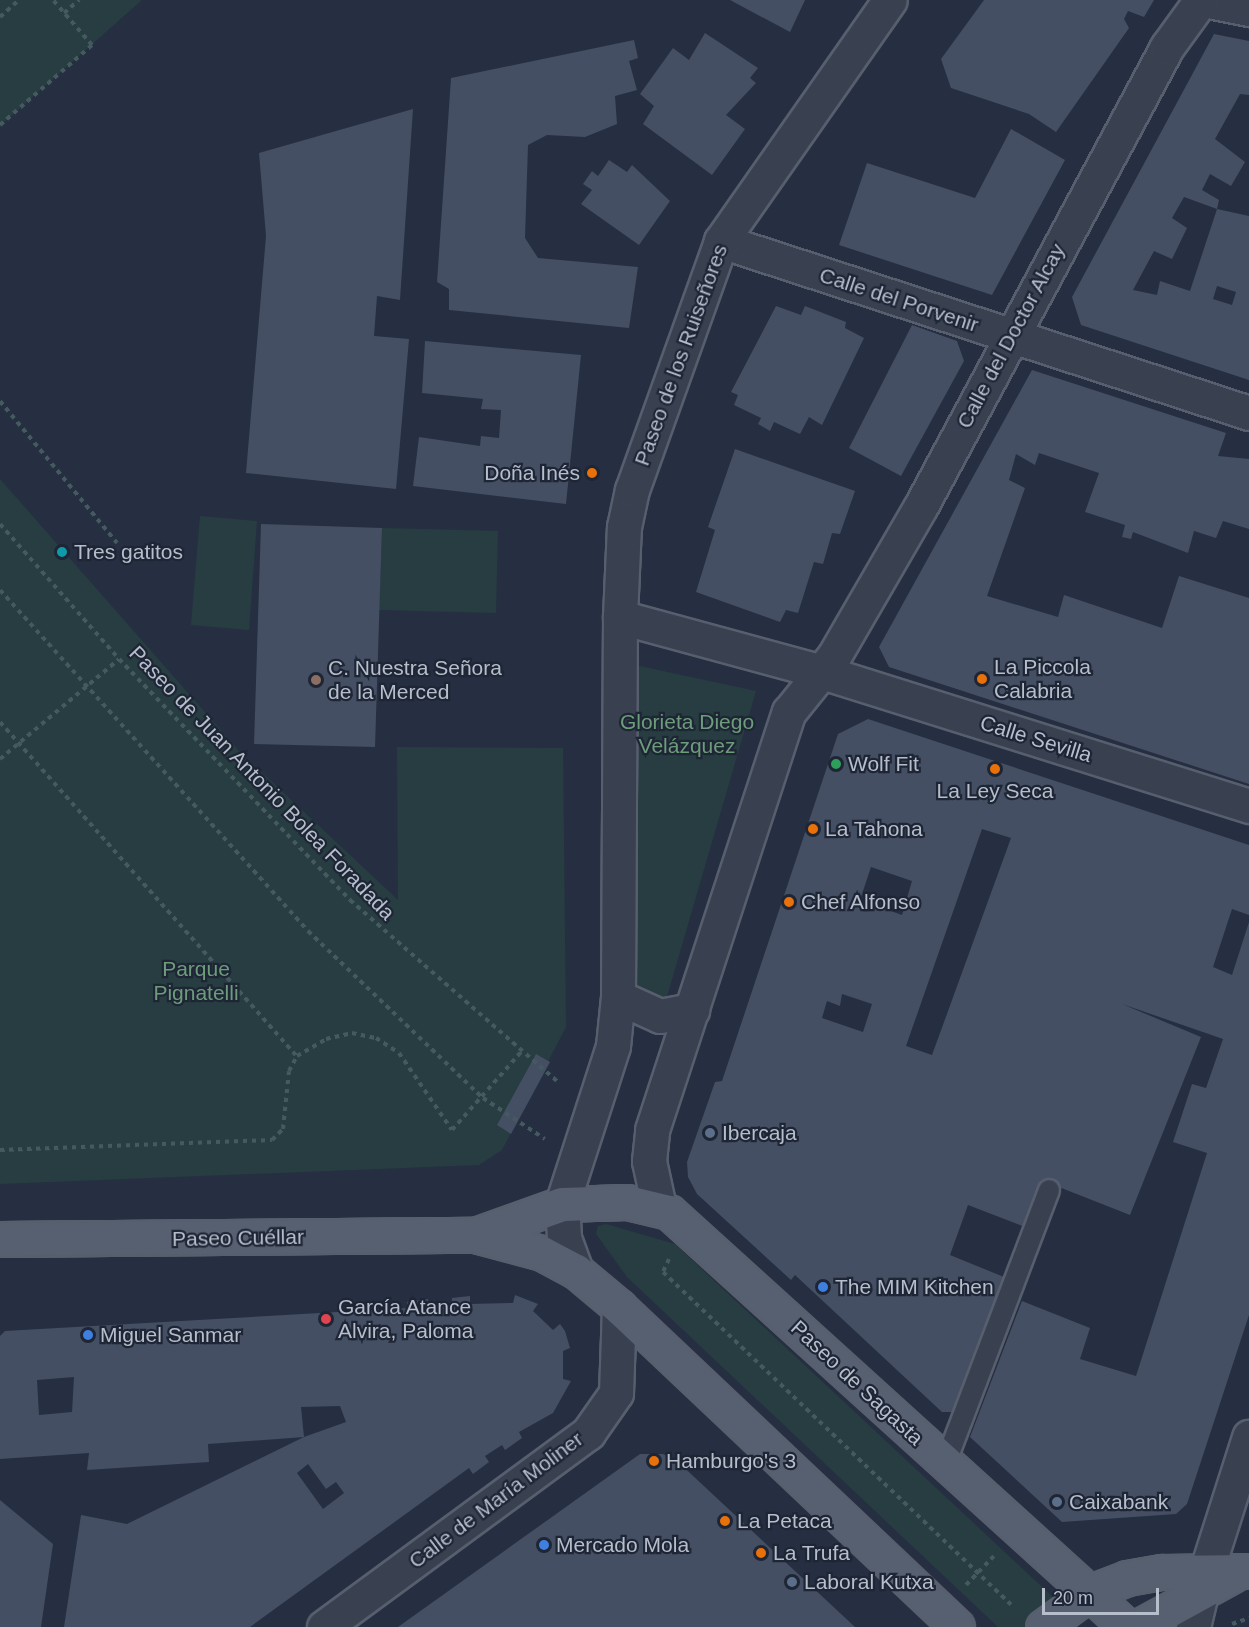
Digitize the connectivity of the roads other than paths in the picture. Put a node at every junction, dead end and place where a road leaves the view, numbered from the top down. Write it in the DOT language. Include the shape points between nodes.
graph roads {
  1 [pos="890,0"];
  2 [pos="1202,0"];
  3 [pos="1249,9"];
  4 [pos="721,241"];
  5 [pos="1010,336"];
  6 [pos="1249,413"];
  7 [pos="620,616"];
  8 [pos="822,672"];
  9 [pos="1249,806"];
  10 [pos="618,996"];
  11 [pos="692,1010"];
  12 [pos="1049,1190"];
  13 [pos="561,1204"];
  14 [pos="659,1207"];
  15 [pos="475,1235"];
  16 [pos="0,1239"];
  17 [pos="576,1271"];
  18 [pos="619,1306"];
  19 [pos="1249,1437"];
  20 [pos="945,1464"];
  21 [pos="1228,1578"];
  22 [pos="1091,1592"];
  23 [pos="324,1627"];
  24 [pos="957,1627"];
  25 [pos="1043,1627"];
  26 [pos="1127,1627"];
  27 [pos="1138,1627"];
  28 [pos="1193,1627"];
  1 -- 4 [label="street, Paseo de los Ruiseñores"];
  2 -- 3 [label="street"];
  2 -- 5 [label="street, Calle del Doctor Alcay" via="1167,47"];
  4 -- 5 [label="street, Calle del Porvenir"];
  4 -- 7 [label="street, Paseo de los Ruiseñores" via="632,490 624,527"];
  5 -- 6 [label="street, Calle del Porvenir"];
  5 -- 8 [label="street, Calle del Doctor Alcay" via="921,506"];
  7 -- 8 [label="street"];
  7 -- 10 [label="street"];
  8 -- 9 [label="street, Calle Sevilla"];
  8 -- 11 [label="street" via="789,712"];
  10 -- 11 [label="street" via="660,1016"];
  10 -- 13 [label="street" via="613,1046"];
  11 -- 14 [label="street" via="649,1146"];
  12 -- 20 [label="lane"];
  13 -- 14 [label="main road"];
  13 -- 15 [label="main road, Paseo Cuéllar"];
  13 -- 17 [label="street" via="564,1238"];
  14 -- 20 [label="main road, Paseo de Sagasta"];
  15 -- 16 [label="main road, Paseo Cuéllar"];
  15 -- 17 [label="main road, Paseo Cuéllar" via="524,1246"];
  17 -- 18 [label="main road"];
  18 -- 23 [label="street, Calle de María Moliner" via="616,1393 588,1433"];
  18 -- 24 [label="main road"];
  19 -- 21 [label="street"];
  20 -- 22 [label="main road, Paseo de Sagasta"];
  21 -- 22 [label="main road" via="1143,1574"];
  21 -- 27 [label="main road"];
  21 -- 28 [label="street"];
  22 -- 25 [label="main road"];
  22 -- 26 [label="main road, Paseo de Sagasta"];
}
